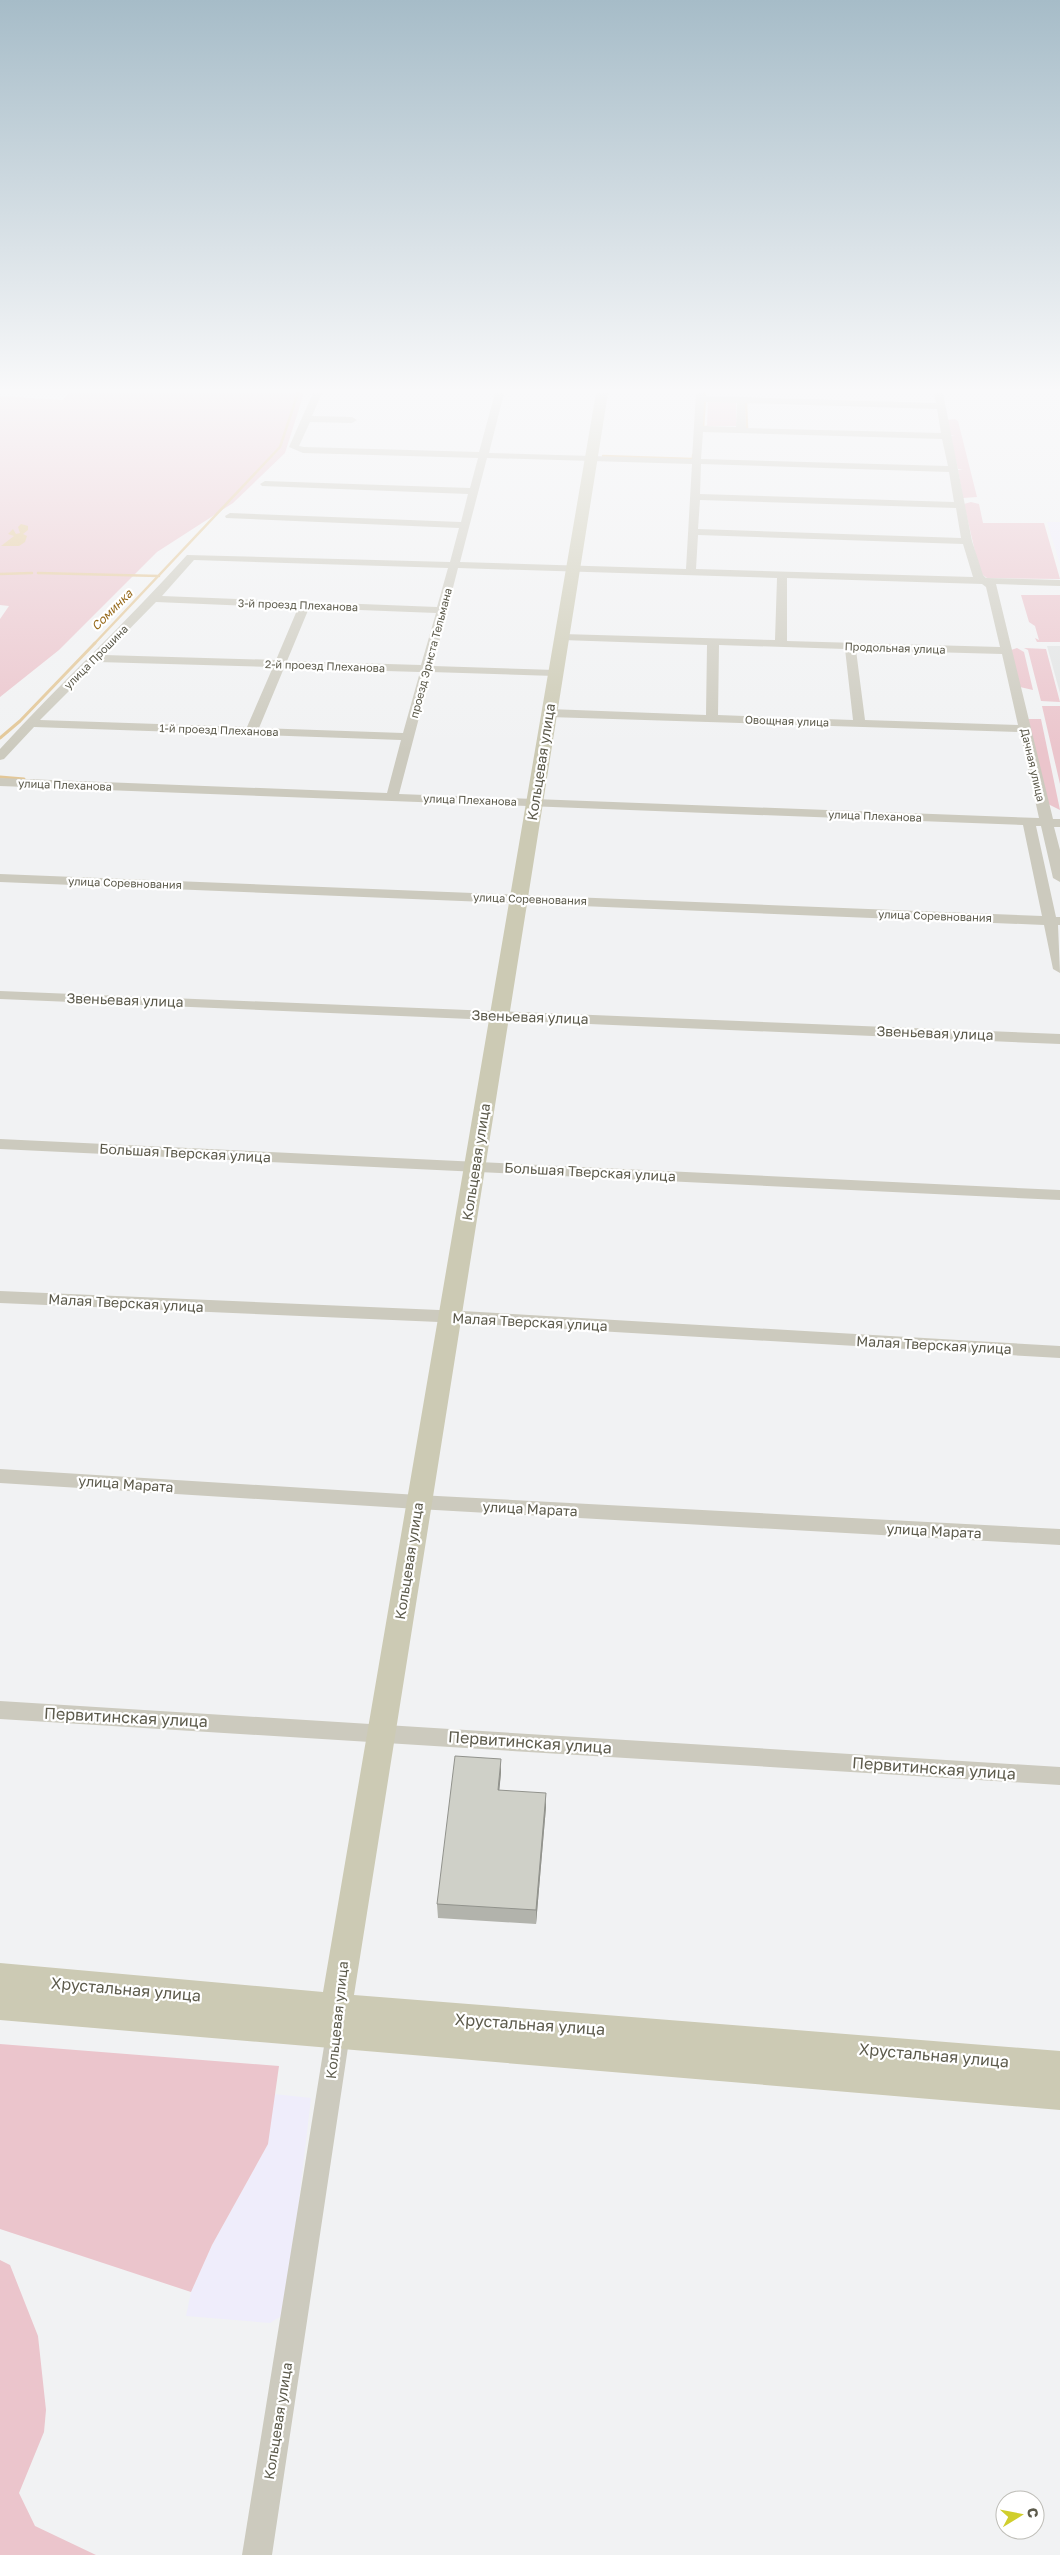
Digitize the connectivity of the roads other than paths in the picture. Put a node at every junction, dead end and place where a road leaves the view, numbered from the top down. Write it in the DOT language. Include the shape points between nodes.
graph roads {
  1 [pos="469,512"];
  2 [pos="581,512"];
  3 [pos="694,512"];
  4 [pos="961,512"];
  5 [pos="230,516"];
  6 [pos="466,525"];
  7 [pos="693,532"];
  8 [pos="967,542"];
  9 [pos="454,565"];
  10 [pos="572,569"];
  11 [pos="691,573"];
  12 [pos="782,576"];
  13 [pos="983,581"];
  14 [pos="1060,583"];
  15 [pos="154,600"];
  16 [pos="305,605"];
  17 [pos="443,610"];
  18 [pos="562,637"];
  19 [pos="713,642"];
  20 [pos="781,644"];
  21 [pos="850,646"];
  22 [pos="1008,651"];
  23 [pos="95,658"];
  24 [pos="280,664"];
  25 [pos="428,669"];
  26 [pos="555,673"];
  27 [pos="549,713"];
  28 [pos="712,718"];
  29 [pos="29,723"];
  30 [pos="859,723"];
  31 [pos="1024,729"];
  32 [pos="252,731"];
  33 [pos="408,737"];
  34 [pos="0,756"];
  35 [pos="0,782"];
  36 [pos="392,797"];
  37 [pos="535,803"];
  38 [pos="1028,822"];
  39 [pos="1053,823"];
  40 [pos="0,878"];
  41 [pos="1060,878"];
  42 [pos="519,899"];
  43 [pos="1055,921"];
  44 [pos="1060,969"];
  45 [pos="0,994"];
  46 [pos="498,1015"];
  47 [pos="1060,1039"];
  48 [pos="0,1144"];
  49 [pos="476,1167"];
  50 [pos="1060,1195"];
  51 [pos="0,1297"];
  52 [pos="450,1317"];
  53 [pos="1060,1352"];
  54 [pos="0,1476"];
  55 [pos="418,1502"];
  56 [pos="1060,1538"];
  57 [pos="0,1710"];
  58 [pos="381,1733"];
  59 [pos="1060,1776"];
  60 [pos="0,1977"];
  61 [pos="0,2006"];
  62 [pos="337,2021"];
  63 [pos="1060,2066"];
  64 [pos="1060,2094"];
  65 [pos="257,2555"];
  1 -- 6 [label="street, проезд Эрнста Тельмана"];
  2 -- 10 [label="main road, Кольцевая улица"];
  3 -- 7 [label="street"];
  4 -- 8 [label="street, Дачная улица"];
  5 -- 6 [label="street"];
  6 -- 9 [label="street, проезд Эрнста Тельмана"];
  7 -- 8 [label="street"];
  7 -- 11 [label="street"];
  8 -- 13 [label="street, Дачная улица" via="978,577"];
  9 -- 10 [label="street"];
  9 -- 15 [label="street, улица Прошина" via="191,557"];
  9 -- 17 [label="street, проезд Эрнста Тельмана"];
  10 -- 11 [label="street"];
  10 -- 18 [label="main road, Кольцевая улица"];
  11 -- 12 [label="street"];
  12 -- 13 [label="street"];
  12 -- 20 [label="street"];
  13 -- 14 [label="street"];
  13 -- 22 [label="street, Дачная улица" via="991,585"];
  15 -- 16 [label="street, 3-й проезд Плеханова"];
  15 -- 23 [label="street, улица Прошина"];
  16 -- 17 [label="street, 3-й проезд Плеханова"];
  16 -- 24 [label="street"];
  17 -- 25 [label="street, проезд Эрнста Тельмана"];
  18 -- 19 [label="street, Продольная улица"];
  18 -- 26 [label="main road, Кольцевая улица"];
  19 -- 20 [label="street, Продольная улица"];
  19 -- 28 [label="street"];
  20 -- 21 [label="street, Продольная улица"];
  21 -- 22 [label="street, Продольная улица"];
  21 -- 30 [label="street"];
  22 -- 31 [label="street, Дачная улица"];
  23 -- 24 [label="street, 2-й проезд Плеханова"];
  23 -- 29 [label="street, улица Прошина"];
  24 -- 25 [label="street, 2-й проезд Плеханова"];
  24 -- 32 [label="street"];
  25 -- 26 [label="street, 2-й проезд Плеханова"];
  25 -- 33 [label="street, проезд Эрнста Тельмана"];
  26 -- 27 [label="main road, Кольцевая улица"];
  27 -- 28 [label="street, Овощная улица"];
  27 -- 37 [label="main road, Кольцевая улица"];
  28 -- 30 [label="street, Овощная улица"];
  29 -- 32 [label="street, 1-й проезд Плеханова"];
  29 -- 34 [label="street, улица Прошина"];
  30 -- 31 [label="street, Овощная улица"];
  31 -- 39 [label="street, Дачная улица"];
  32 -- 33 [label="street, 1-й проезд Плеханова"];
  33 -- 36 [label="street, проезд Эрнста Тельмана"];
  35 -- 36 [label="street, улица Плеханова"];
  36 -- 37 [label="street, улица Плеханова"];
  37 -- 38 [label="street, улица Плеханова"];
  37 -- 42 [label="main road, Кольцевая улица"];
  38 -- 39 [label="street, улица Плеханова"];
  38 -- 43 [label="street, Дачная улица"];
  39 -- 41 [label="street, Дачная улица"];
  40 -- 42 [label="street, улица Соревнования"];
  42 -- 43 [label="street, улица Соревнования"];
  42 -- 46 [label="main road, Кольцевая улица"];
  43 -- 44 [label="street, Дачная улица"];
  45 -- 46 [label="street, Звеньевая улица"];
  46 -- 47 [label="street, Звеньевая улица"];
  46 -- 49 [label="main road, Кольцевая улица"];
  48 -- 49 [label="street, Большая Тверская улица"];
  49 -- 50 [label="street, Большая Тверская улица"];
  49 -- 52 [label="main road, Кольцевая улица"];
  51 -- 52 [label="street, Малая Тверская улица"];
  52 -- 53 [label="street, Малая Тверская улица"];
  52 -- 55 [label="main road, Кольцевая улица"];
  54 -- 55 [label="street, улица Марата"];
  55 -- 56 [label="street, улица Марата"];
  55 -- 58 [label="main road, Кольцевая улица"];
  57 -- 58 [label="street, Первитинская улица"];
  58 -- 59 [label="street, Первитинская улица"];
  58 -- 62 [label="main road, Кольцевая улица"];
  60 -- 62 [label="main road, Хрустальная улица"];
  61 -- 62 [label="main road, Хрустальная улица"];
  62 -- 63 [label="main road, Хрустальная улица"];
  62 -- 64 [label="main road, Хрустальная улица"];
  62 -- 65 [label="street, Кольцевая улица"];
}
